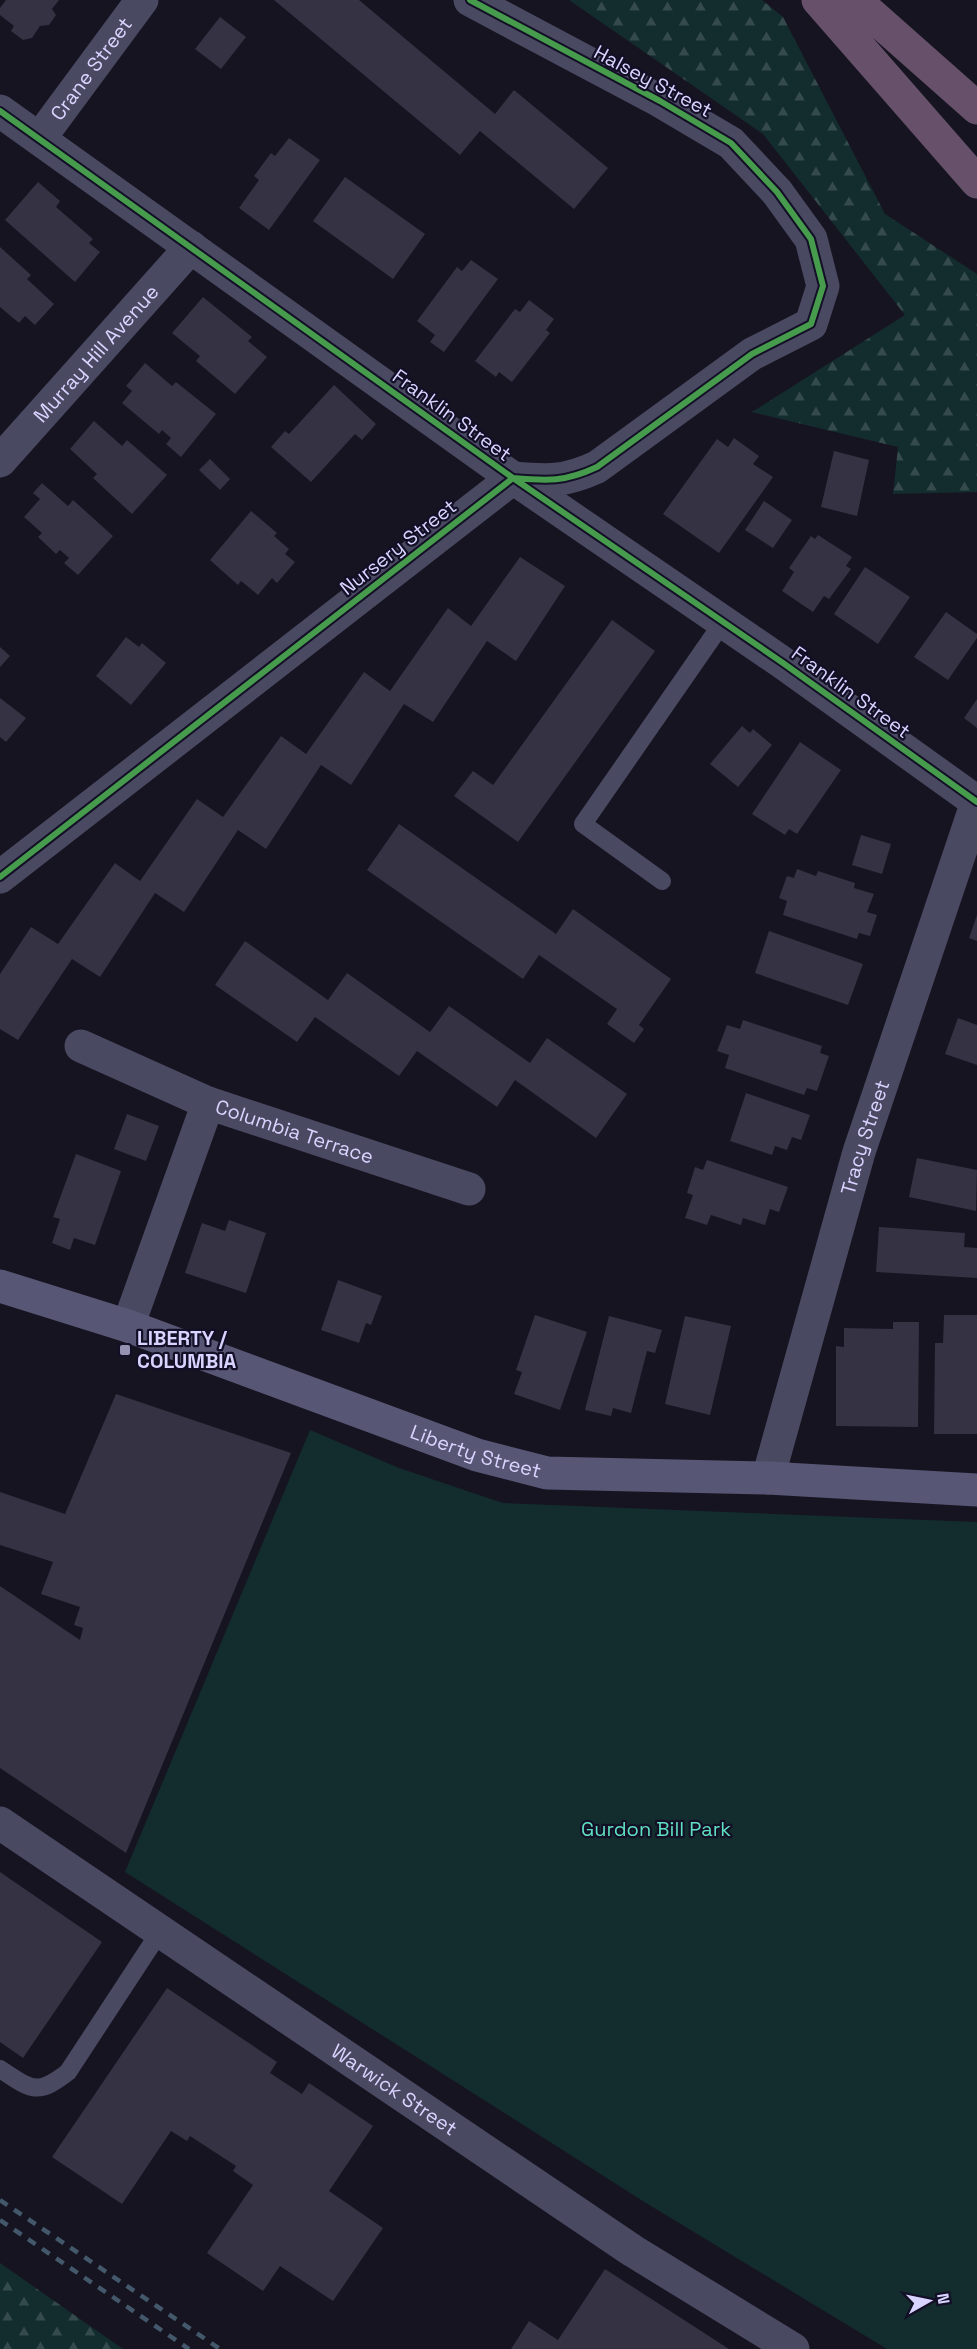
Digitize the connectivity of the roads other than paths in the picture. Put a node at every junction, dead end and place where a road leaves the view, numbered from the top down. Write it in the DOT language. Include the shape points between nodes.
graph roads {
  1 [pos="142,0"];
  2 [pos="470,0"];
  3 [pos="818,0"];
  4 [pos="855,0"];
  5 [pos="977,108"];
  6 [pos="0,111"];
  7 [pos="40,138"];
  8 [pos="977,182"];
  9 [pos="191,247"];
  10 [pos="0,461"];
  11 [pos="513,478"];
  12 [pos="723,622"];
  13 [pos="977,802"];
  14 [pos="0,877"];
  15 [pos="662,881"];
  16 [pos="81,1046"];
  17 [pos="208,1103"];
  18 [pos="469,1189"];
  19 [pos="0,1286"];
  20 [pos="128,1326"];
  21 [pos="768,1478"];
  22 [pos="977,1490"];
  23 [pos="0,1822"];
  24 [pos="160,1930"];
  25 [pos="0,2069"];
  26 [pos="793,2349"];
  1 -- 7 [label="street, Crane Street"];
  2 -- 11 [label="street, Halsey Street" via="660,101 730,143 777,192 811,239 823,286 811,324 752,354 597,467 554,482"];
  3 -- 8 [label="highway"];
  4 -- 5 [label="highway"];
  6 -- 7 [label="street, Franklin Street"];
  7 -- 9 [label="street, Franklin Street"];
  9 -- 10 [label="street, Murray Hill Avenue"];
  9 -- 11 [label="street, Franklin Street"];
  11 -- 12 [label="street, Franklin Street"];
  11 -- 14 [label="street, Nursery Street"];
  12 -- 13 [label="street, Franklin Street"];
  12 -- 15 [label="lane" via="583,824"];
  13 -- 21 [label="street, Tracy Street" via="859,1152"];
  16 -- 17 [label="street"];
  17 -- 18 [label="street, Columbia Terrace"];
  17 -- 20 [label="street, Columbia Terrace"];
  19 -- 20 [label="main road, Liberty Street"];
  20 -- 21 [label="main road, Liberty Street" via="477,1455 547,1473"];
  21 -- 22 [label="main road, Liberty Street"];
  23 -- 24 [label="street, Warwick Street"];
  24 -- 25 [label="lane" via="68,2072 49,2087 29,2088"];
  24 -- 26 [label="street, Warwick Street" via="633,2251"];
}
